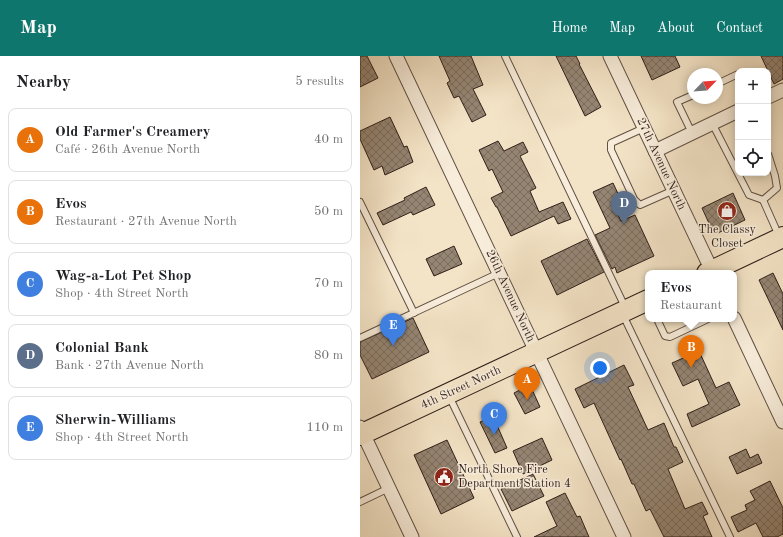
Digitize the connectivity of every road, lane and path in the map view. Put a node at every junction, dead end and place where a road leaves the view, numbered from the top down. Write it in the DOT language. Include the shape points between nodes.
graph roads {
  1 [pos="396,56"];
  2 [pos="505,56"];
  3 [pos="610,56"];
  4 [pos="735,75"];
  5 [pos="723,81"];
  6 [pos="783,90"];
  7 [pos="771,96"];
  8 [pos="687,98"];
  9 [pos="735,112"];
  10 [pos="712,123"];
  11 [pos="644,128"];
  12 [pos="692,133"];
  13 [pos="655,150"];
  14 [pos="771,162"];
  15 [pos="674,190"];
  16 [pos="763,200"];
  17 [pos="360,202"];
  18 [pos="781,238"];
  19 [pos="709,270"];
  20 [pos="714,270"];
  21 [pos="499,273"];
  22 [pos="645,301"];
  23 [pos="624,311"];
  24 [pos="414,313"];
  25 [pos="658,322"];
  26 [pos="702,322"];
  27 [pos="736,322"];
  28 [pos="360,338"];
  29 [pos="537,352"];
  30 [pos="448,394"];
  31 [pos="783,422"];
  32 [pos="361,432"];
  33 [pos="389,488"];
  34 [pos="360,502"];
  35 [pos="412,537"];
  36 [pos="517,537"];
  37 [pos="624,537"];
  38 [pos="730,537"];
  1 -- 21 [label="street, 26th Avenue North"];
  2 -- 23 [label="lane"];
  3 -- 11 [label="street, 27th Avenue North"];
  4 -- 5 [label="lane"];
  6 -- 7 [label="street"];
  8 -- 12 [label="lane" via="677,102"];
  9 -- 10 [label="street"];
  10 -- 12 [label="street"];
  10 -- 16 [label="lane" via="749,195"];
  11 -- 13 [label="street, 27th Avenue North"];
  11 -- 15 [label="lane" via="611,143 611,150 634,200 640,205"];
  12 -- 13 [label="street"];
  13 -- 15 [label="street, 27th Avenue North"];
  14 -- 16 [label="lane" via="777,188"];
  15 -- 19 [label="street, 27th Avenue North"];
  16 -- 18 [label="lane"];
  17 -- 24 [label="lane"];
  18 -- 20 [label="main road"];
  21 -- 24 [label="lane"];
  21 -- 29 [label="street, 26th Avenue North"];
  22 -- 23 [label="main road, 4th Street North"];
  23 -- 29 [label="main road, 4th Street North"];
  23 -- 38 [label="lane"];
  24 -- 28 [label="lane"];
  25 -- 26 [label="lane" via="665,336 670,337"];
  27 -- 31 [label="street"];
  29 -- 30 [label="main road, 4th Street North"];
  29 -- 37 [label="street, 26th Avenue North"];
  30 -- 32 [label="main road, 4th Street North"];
  30 -- 36 [label="lane"];
  32 -- 33 [label="street"];
  33 -- 34 [label="lane"];
  33 -- 35 [label="street"];
}
